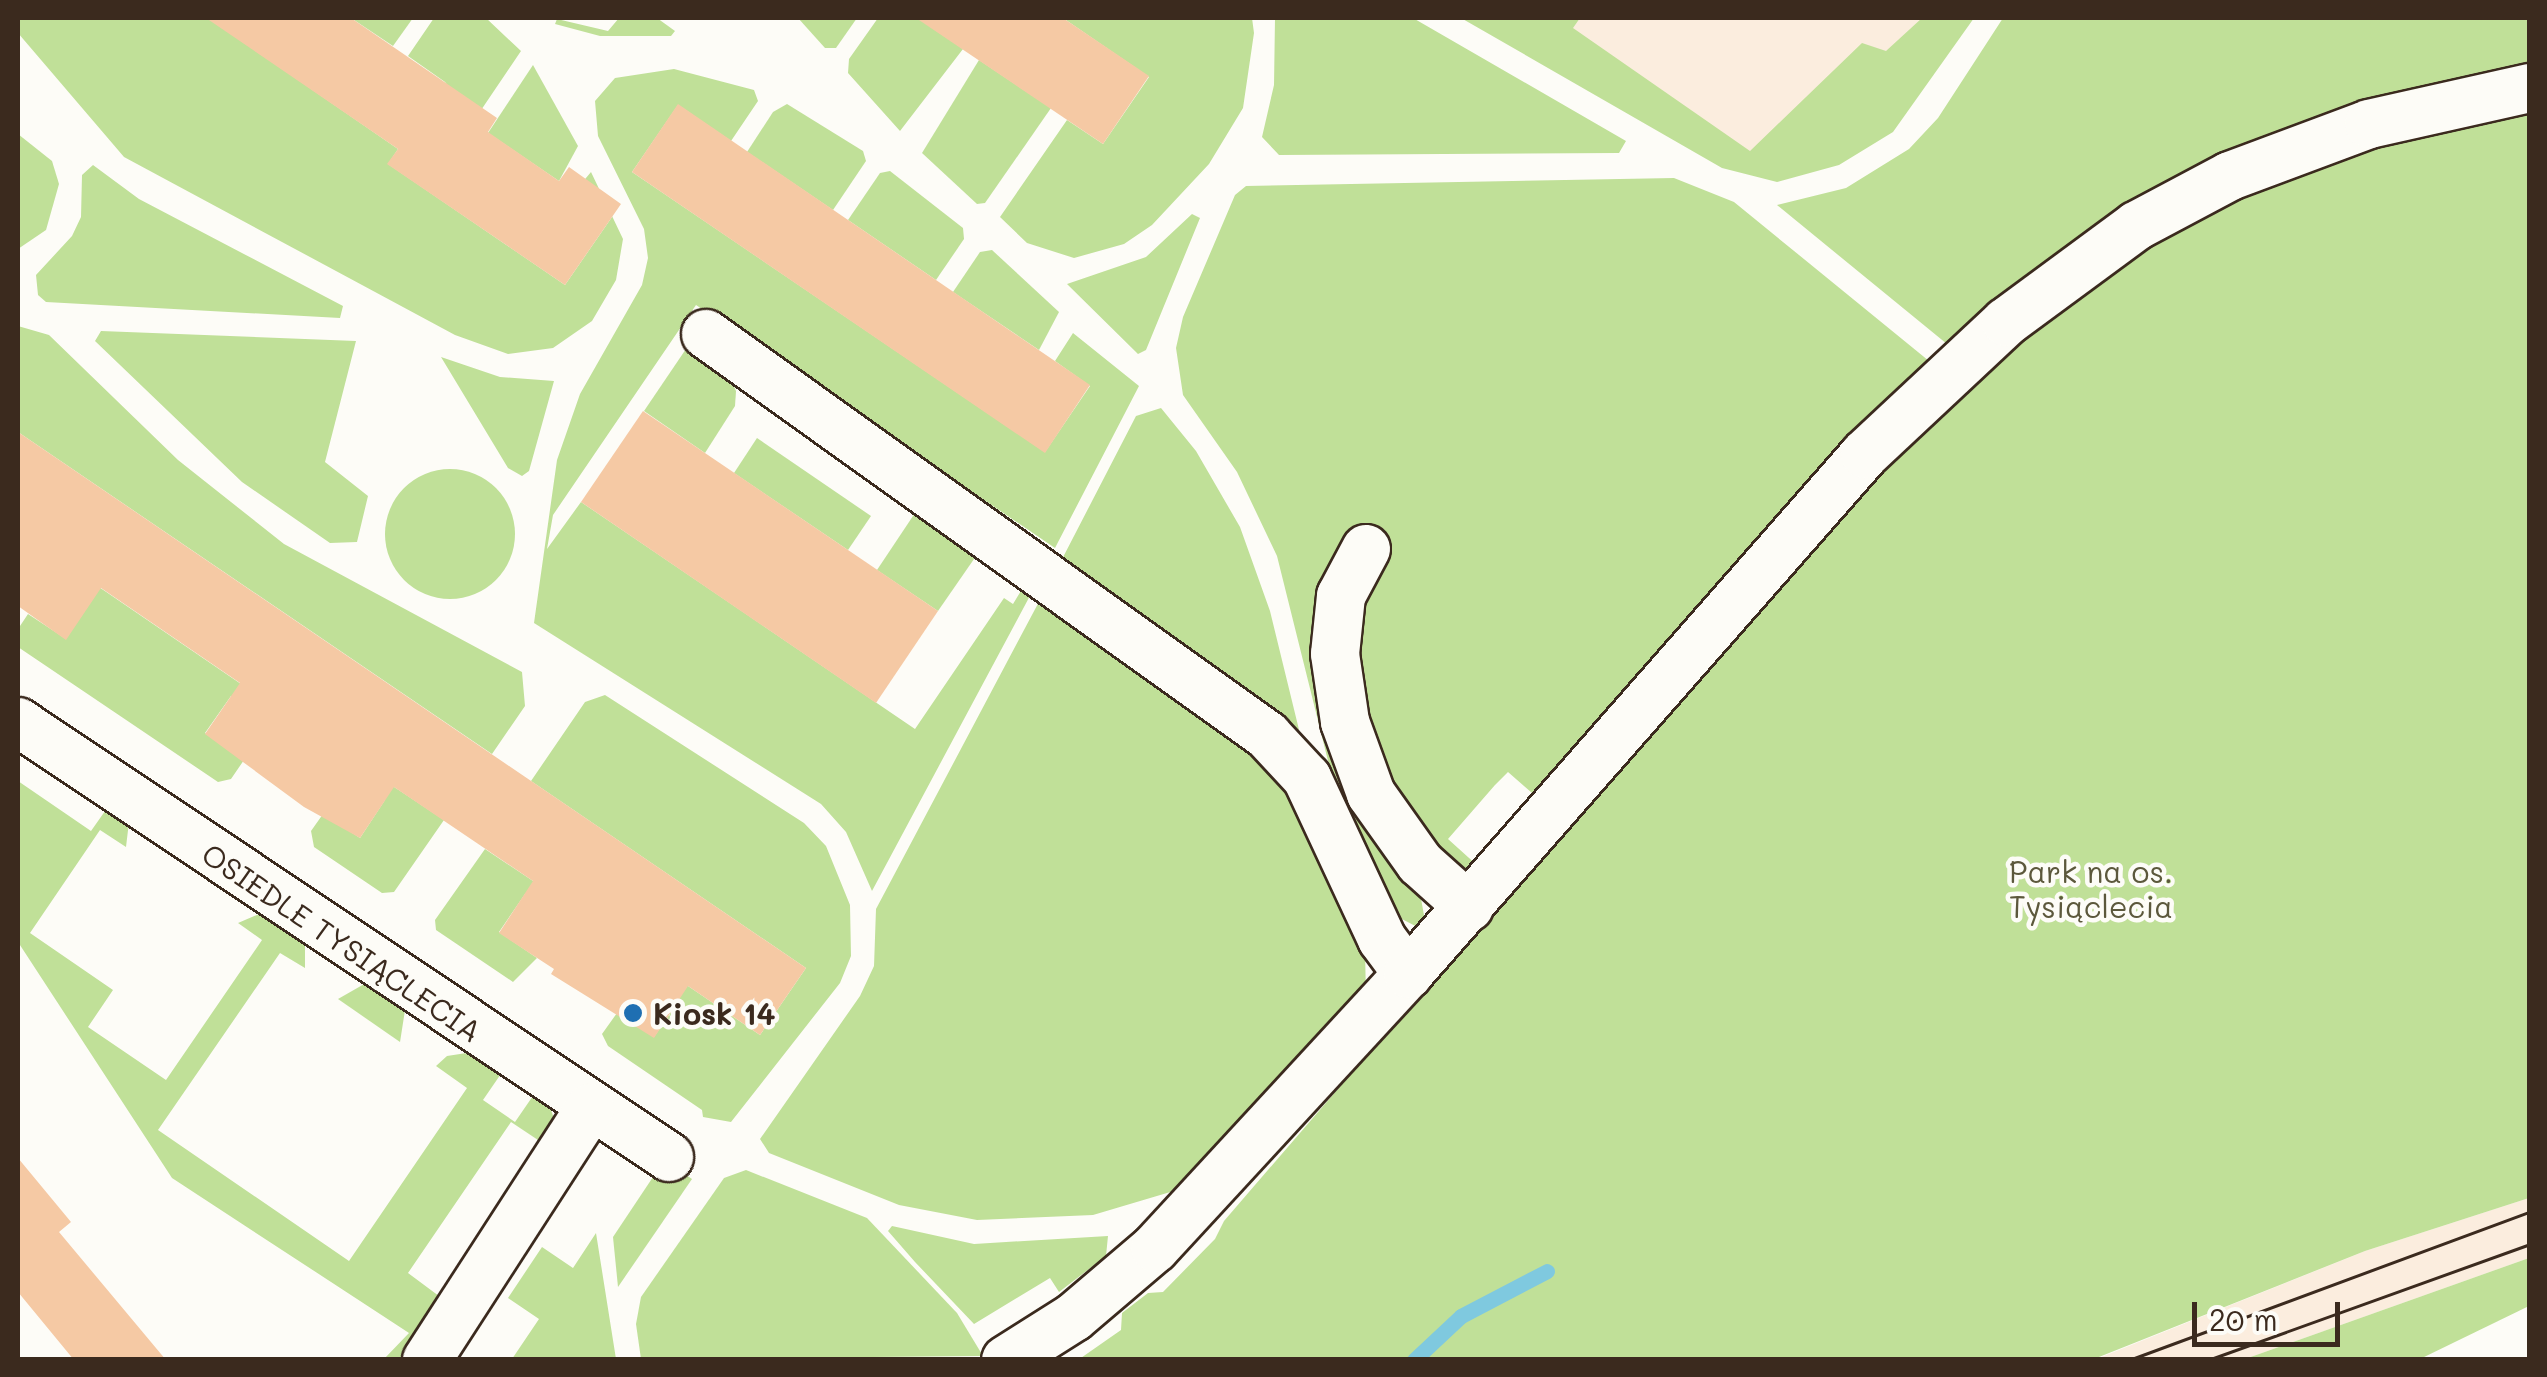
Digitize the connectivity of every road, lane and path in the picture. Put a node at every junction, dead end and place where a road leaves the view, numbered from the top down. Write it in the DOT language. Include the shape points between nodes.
graph roads {
  1 [pos="2530,88"];
  2 [pos="706,334"];
  3 [pos="1366,549"];
  4 [pos="18,722"];
  5 [pos="1469,906"];
  6 [pos="1408,974"];
  7 [pos="590,1108"];
  8 [pos="669,1158"];
  9 [pos="427,1360"];
  10 [pos="1006,1360"];
  1 -- 5 [label="street" via="2368,124 2230,176 2136,226 2064,276 1961,361 1866,454"];
  2 -- 6 [label="street" via="1267,735 1307,778 1382,939"];
  3 -- 5 [label="street" via="1341,596 1335,654 1344,722 1370,794 1420,863"];
  4 -- 7 [label="street, OSIEDLE TYSIĄCLECIA"];
  5 -- 6 [label="street"];
  6 -- 10 [label="street" via="1155,1248 1074,1317"];
  7 -- 8 [label="street, OSIEDLE TYSIĄCLECIA"];
  7 -- 9 [label="street"];
}
